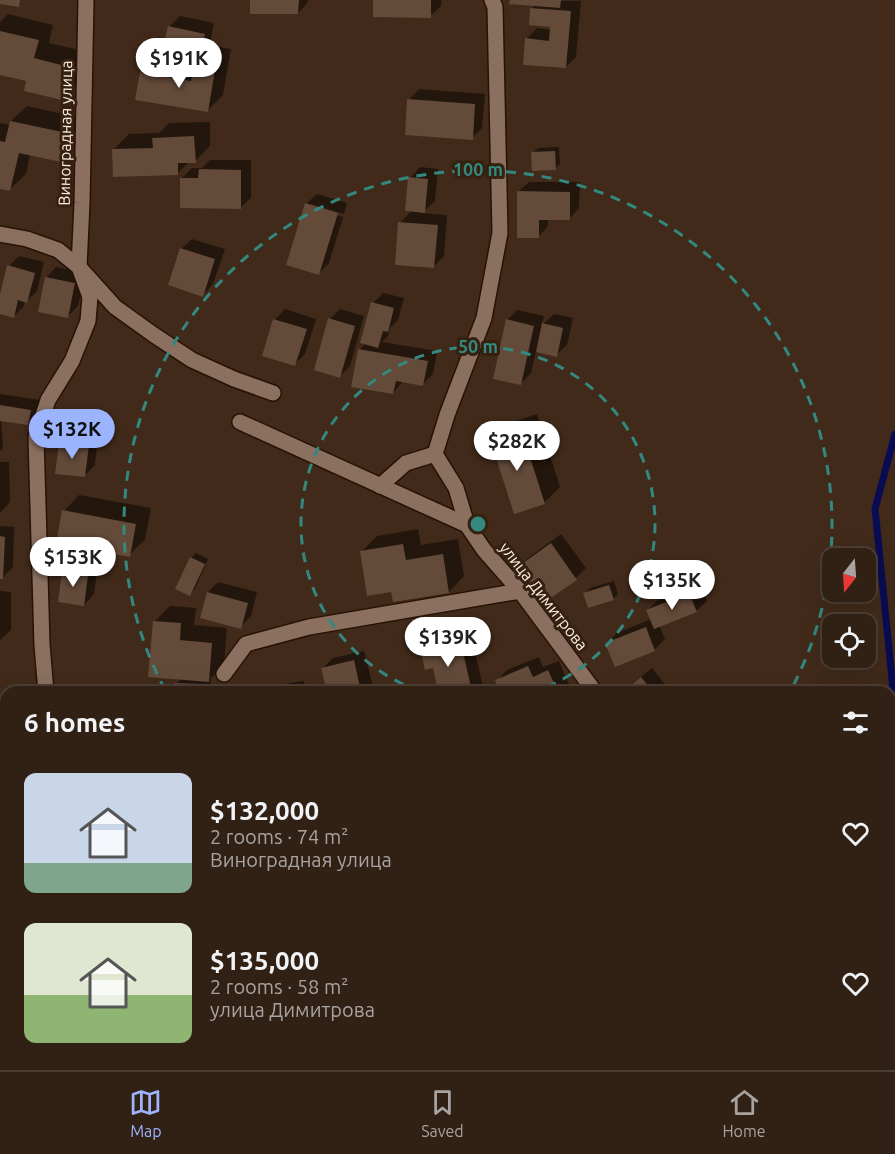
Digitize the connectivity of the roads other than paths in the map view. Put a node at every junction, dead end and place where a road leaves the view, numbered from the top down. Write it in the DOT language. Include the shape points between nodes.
graph roads {
  1 [pos="86,0"];
  2 [pos="492,0"];
  3 [pos="0,234"];
  4 [pos="79,267"];
  5 [pos="273,393"];
  6 [pos="240,422"];
  7 [pos="435,454"];
  8 [pos="380,486"];
  9 [pos="468,525"];
  10 [pos="520,591"];
  11 [pos="224,674"];
  12 [pos="45,686"];
  13 [pos="591,686"];
  1 -- 4 [label="street, Виноградная улица"];
  2 -- 7 [label="street" via="500,234 484,318"];
  3 -- 4 [label="street" via="58,250"];
  4 -- 5 [label="street" via="115,307 192,360"];
  4 -- 12 [label="street, Виноградная улица" via="90,297 88,321 72,361 48,400 36,437"];
  6 -- 8 [label="street"];
  7 -- 8 [label="street" via="406,463"];
  7 -- 9 [label="street, улица Димитрова" via="456,488"];
  8 -- 9 [label="street"];
  9 -- 10 [label="street, улица Димитрова"];
  10 -- 11 [label="street" via="309,627 246,644"];
  10 -- 13 [label="street, улица Димитрова"];
}
